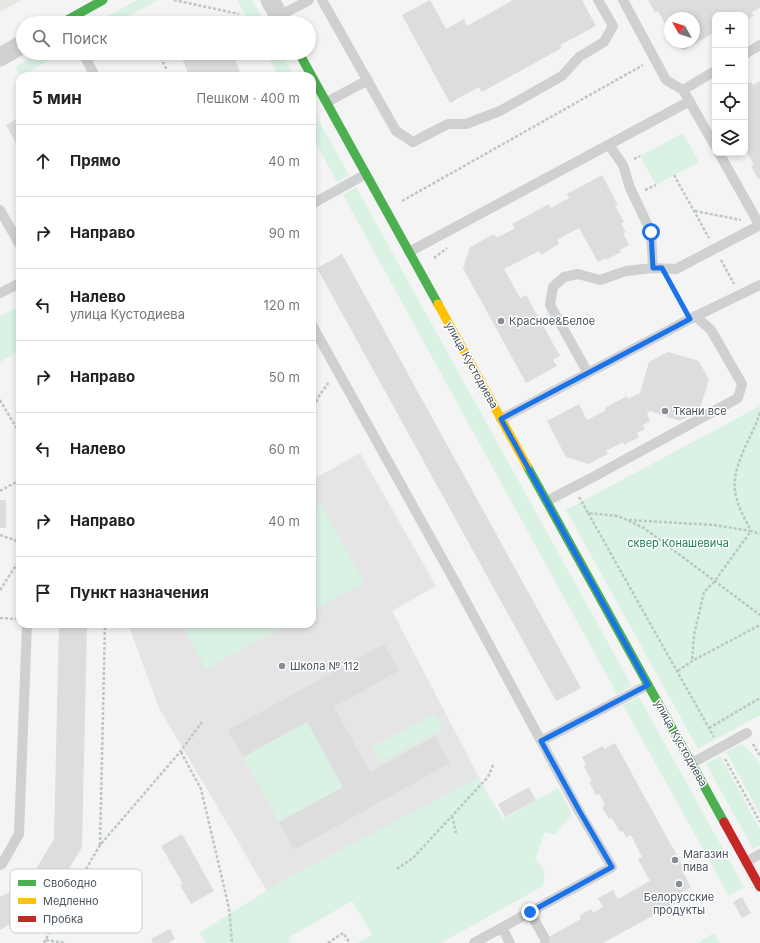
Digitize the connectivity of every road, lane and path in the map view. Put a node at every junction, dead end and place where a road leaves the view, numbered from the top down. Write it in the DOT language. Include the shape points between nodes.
graph roads {
  1 [pos="103,0"];
  2 [pos="174,0"];
  3 [pos="270,0"];
  4 [pos="309,0"];
  5 [pos="322,0"];
  6 [pos="598,0"];
  7 [pos="623,0"];
  8 [pos="239,14"];
  9 [pos="75,16"];
  10 [pos="279,16"];
  11 [pos="287,16"];
  12 [pos="760,45"];
  13 [pos="16,48"];
  14 [pos="748,52"];
  15 [pos="0,57"];
  16 [pos="655,59"];
  17 [pos="87,60"];
  18 [pos="162,60"];
  19 [pos="303,60"];
  20 [pos="167,70"];
  21 [pos="93,72"];
  22 [pos="310,72"];
  23 [pos="712,73"];
  24 [pos="368,80"];
  25 [pos="316,83"];
  26 [pos="683,90"];
  27 [pos="690,101"];
  28 [pos="327,102"];
  29 [pos="712,141"];
  30 [pos="608,145"];
  31 [pos="721,156"];
  32 [pos="366,174"];
  33 [pos="674,175"];
  34 [pos="316,202"];
  35 [pos="400,202"];
  36 [pos="0,210"];
  37 [pos="694,211"];
  38 [pos="760,226"];
  39 [pos="16,238"];
  40 [pos="715,248"];
  41 [pos="409,252"];
  42 [pos="657,268"];
  43 [pos="16,285"];
  44 [pos="760,285"];
  45 [pos="0,293"];
  46 [pos="740,295"];
  47 [pos="693,318"];
  48 [pos="316,332"];
  49 [pos="337,371"];
  50 [pos="588,373"];
  51 [pos="0,400"];
  52 [pos="316,404"];
  53 [pos="760,413"];
  54 [pos="501,419"];
  55 [pos="16,427"];
  56 [pos="16,482"];
  57 [pos="573,487"];
  58 [pos="0,491"];
  59 [pos="547,501"];
  60 [pos="588,513"];
  61 [pos="629,520"];
  62 [pos="751,531"];
  63 [pos="760,534"];
  64 [pos="0,535"];
  65 [pos="16,541"];
  66 [pos="16,565"];
  67 [pos="714,582"];
  68 [pos="0,590"];
  69 [pos="760,615"];
  70 [pos="0,618"];
  71 [pos="16,619"];
  72 [pos="760,624"];
  73 [pos="27,628"];
  74 [pos="105,628"];
  75 [pos="692,661"];
  76 [pos="678,672"];
  77 [pos="648,685"];
  78 [pos="760,698"];
  79 [pos="202,722"];
  80 [pos="709,728"];
  81 [pos="747,733"];
  82 [pos="541,741"];
  83 [pos="719,748"];
  84 [pos="180,752"];
  85 [pos="494,763"];
  86 [pos="692,763"];
  87 [pos="452,816"];
  88 [pos="760,822"];
  89 [pos="456,833"];
  90 [pos="100,845"];
  91 [pos="760,854"];
  92 [pos="746,862"];
  93 [pos="0,865"];
  94 [pos="86,869"];
  95 [pos="397,870"];
  96 [pos="760,886"];
  97 [pos="530,912"];
  98 [pos="502,928"];
  99 [pos="50,933"];
  100 [pos="545,939"];
  101 [pos="45,942"];
  102 [pos="66,943"];
  103 [pos="232,943"];
  104 [pos="328,943"];
  105 [pos="350,943"];
  106 [pos="474,943"];
  107 [pos="510,943"];
  1 -- 9 [label="street"];
  2 -- 8 [label="path"];
  3 -- 10 [label="street"];
  4 -- 11 [label="lane"];
  5 -- 24 [label="lane"];
  6 -- 24 [label="lane" via="613,26 604,42 580,57 562,76 500,111 466,124 448,124 413,142 396,131"];
  7 -- 16 [label="lane"];
  12 -- 14 [label="lane"];
  13 -- 15 [label="street"];
  16 -- 26 [label="lane" via="666,80"];
  16 -- 35 [label="path"];
  17 -- 21 [label="lane"];
  18 -- 20 [label="path"];
  19 -- 22 [label="street, улица Кустодиева"];
  23 -- 26 [label="lane"];
  24 -- 28 [label="lane"];
  25 -- 28 [label="street, улица Кустодиева"];
  26 -- 27 [label="lane"];
  27 -- 29 [label="lane"];
  27 -- 30 [label="lane"];
  28 -- 32 [label="street, улица Кустодиева"];
  30 -- 41 [label="lane"];
  30 -- 42 [label="lane" via="622,165 651,232"];
  31 -- 38 [label="lane"];
  32 -- 34 [label="lane"];
  32 -- 41 [label="street, улица Кустодиева"];
  33 -- 37 [label="path"];
  36 -- 39 [label="lane"];
  37 -- 38 [label="path"];
  37 -- 40 [label="path"];
  38 -- 40 [label="lane"];
  40 -- 42 [label="lane" via="676,269"];
  40 -- 46 [label="path"];
  41 -- 54 [label="street, улица Кустодиева"];
  42 -- 47 [label="path"];
  42 -- 50 [label="lane" via="626,271 600,280 578,274 564,277 553,288 550,305"];
  43 -- 45 [label="lane"];
  44 -- 46 [label="lane"];
  46 -- 47 [label="lane"];
  47 -- 50 [label="lane"];
  47 -- 57 [label="lane" via="711,330 742,384 738,398"];
  48 -- 49 [label="lane"];
  49 -- 52 [label="path"];
  49 -- 82 [label="lane"];
  50 -- 54 [label="lane"];
  51 -- 55 [label="path"];
  53 -- 62 [label="path" via="734,482 736,500"];
  54 -- 59 [label="street, улица Кустодиева"];
  56 -- 58 [label="path"];
  57 -- 59 [label="lane"];
  57 -- 60 [label="path"];
  59 -- 77 [label="street, улица Кустодиева"];
  60 -- 61 [label="path" via="618,516"];
  60 -- 76 [label="path"];
  61 -- 62 [label="path" via="714,525"];
  61 -- 67 [label="path" via="644,528"];
  62 -- 63 [label="path"];
  62 -- 67 [label="path"];
  64 -- 65 [label="path"];
  66 -- 68 [label="path"];
  67 -- 69 [label="path"];
  67 -- 75 [label="path" via="704,592 694,635"];
  70 -- 71 [label="path"];
  72 -- 75 [label="path"];
  73 -- 93 [label="lane" via="19,834"];
  74 -- 90 [label="path"];
  75 -- 76 [label="path"];
  76 -- 80 [label="path"];
  77 -- 82 [label="lane"];
  77 -- 86 [label="street, улица Кустодиева"];
  78 -- 80 [label="path"];
  79 -- 84 [label="path"];
  80 -- 83 [label="path"];
  81 -- 83 [label="lane"];
  82 -- 97 [label="lane" via="612,867"];
  83 -- 86 [label="lane"];
  83 -- 88 [label="path"];
  84 -- 90 [label="path"];
  84 -- 103 [label="path" via="201,789 229,908"];
  85 -- 87 [label="path" via="488,776"];
  86 -- 92 [label="street, улица Кустодиева"];
  87 -- 89 [label="path"];
  87 -- 95 [label="path" via="413,858"];
  90 -- 94 [label="path"];
  91 -- 92 [label="lane"];
  92 -- 96 [label="street, улица Кустодиева"];
  97 -- 98 [label="lane"];
  97 -- 100 [label="lane"];
  98 -- 106 [label="lane"];
  98 -- 107 [label="lane"];
  99 -- 101 [label="path"];
  101 -- 102 [label="path"];
  104 -- 105 [label="path" via="344,933"];
}
